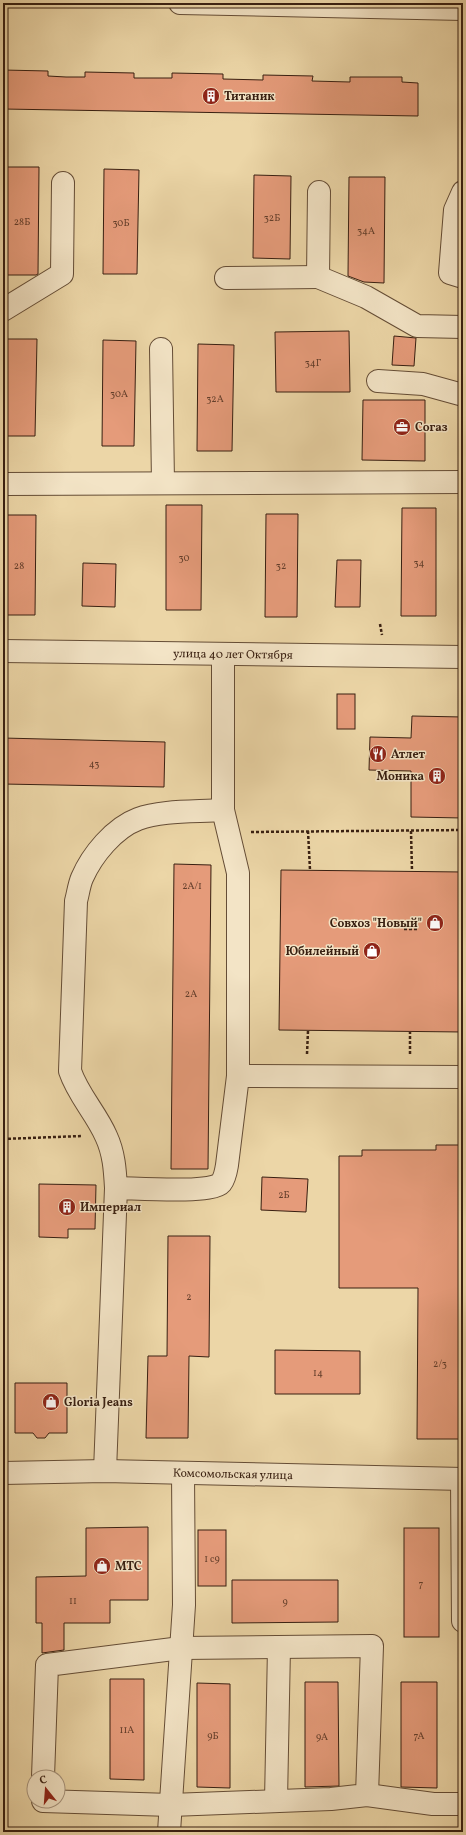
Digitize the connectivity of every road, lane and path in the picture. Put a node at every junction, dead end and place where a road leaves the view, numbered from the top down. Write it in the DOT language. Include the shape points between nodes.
graph roads {
  1 [pos="180,3"];
  2 [pos="320,4"];
  3 [pos="463,9"];
  4 [pos="63,183"];
  5 [pos="319,192"];
  6 [pos="463,192"];
  7 [pos="318,277"];
  8 [pos="463,277"];
  9 [pos="226,278"];
  10 [pos="3,310"];
  11 [pos="463,328"];
  12 [pos="161,349"];
  13 [pos="378,381"];
  14 [pos="463,395"];
  15 [pos="463,482"];
  16 [pos="163,483"];
  17 [pos="3,484"];
  18 [pos="3,651"];
  19 [pos="223,654"];
  20 [pos="463,657"];
  21 [pos="223,810"];
  22 [pos="463,830"];
  23 [pos="308,831"];
  24 [pos="412,831"];
  25 [pos="228,832"];
  26 [pos="310,870"];
  27 [pos="412,871"];
  28 [pos="404,929"];
  29 [pos="418,929"];
  30 [pos="238,1076"];
  31 [pos="463,1077"];
  32 [pos="106,1136"];
  33 [pos="3,1139"];
  34 [pos="116,1188"];
  35 [pos="105,1471"];
  36 [pos="3,1473"];
  37 [pos="183,1473"];
  38 [pos="462,1479"];
  39 [pos="463,1621"];
  40 [pos="280,1647"];
  41 [pos="181,1648"];
  42 [pos="43,1769"];
  43 [pos="367,1795"];
  44 [pos="276,1801"];
  45 [pos="66,1802"];
  46 [pos="463,1804"];
  47 [pos="171,1805"];
  48 [pos="169,1832"];
  1 -- 2 [label="street"];
  2 -- 3 [label="street"];
  4 -- 10 [label="street" via="62,274"];
  5 -- 7 [label="street"];
  6 -- 8 [label="street" via="455,210 450,274"];
  7 -- 9 [label="street"];
  7 -- 11 [label="street" via="366,298 417,326"];
  12 -- 16 [label="street"];
  13 -- 14 [label="street" via="423,384"];
  15 -- 16 [label="street"];
  16 -- 17 [label="street"];
  18 -- 19 [label="street, улица 40 лет Октября"];
  19 -- 20 [label="street, улица 40 лет Октября"];
  19 -- 21 [label="street"];
  21 -- 25 [label="street"];
  21 -- 32 [label="street" via="137,819 120,830 102,847 81,879 76,901 70,1071 74,1084"];
  22 -- 24 [label="path"];
  23 -- 24 [label="path"];
  23 -- 25 [label="path"];
  23 -- 26 [label="path"];
  24 -- 27 [label="path"];
  25 -- 30 [label="street" via="238,873"];
  28 -- 29 [label="path"];
  30 -- 31 [label="street"];
  30 -- 34 [label="street" via="227,1165 221,1184 200,1189"];
  32 -- 33 [label="path"];
  32 -- 34 [label="street" via="114,1158"];
  34 -- 35 [label="street"];
  35 -- 36 [label="street, Комсомольская улица"];
  35 -- 37 [label="street, Комсомольская улица"];
  37 -- 38 [label="street, Комсомольская улица"];
  37 -- 41 [label="street" via="184,1605"];
  38 -- 39 [label="street"];
  40 -- 41 [label="street"];
  40 -- 43 [label="street" via="372,1646"];
  40 -- 44 [label="street"];
  41 -- 42 [label="street" via="47,1665"];
  41 -- 47 [label="street"];
  43 -- 44 [label="street"];
  43 -- 46 [label="street" via="433,1804"];
  44 -- 47 [label="street"];
  45 -- 47 [label="street"];
  47 -- 48 [label="street"];
}
